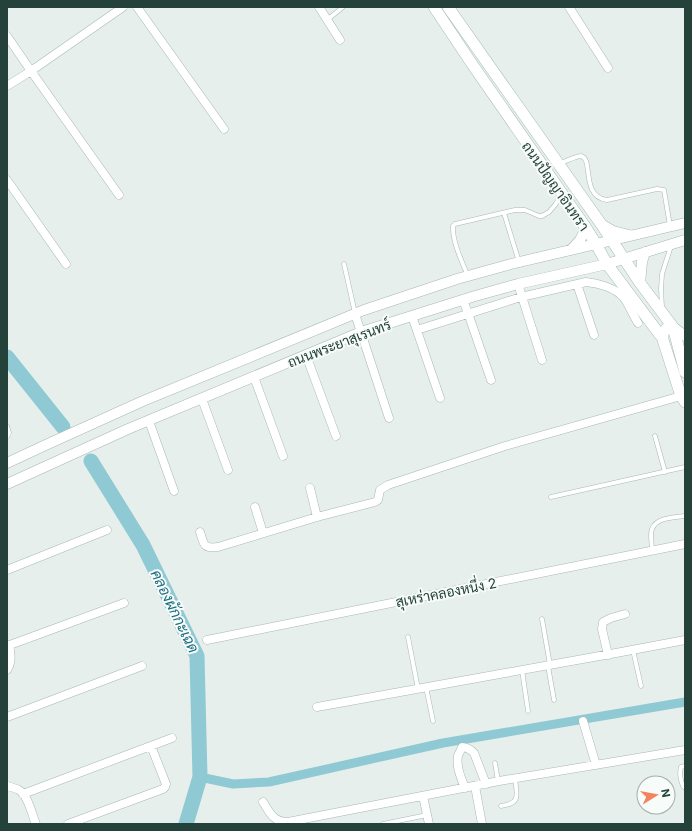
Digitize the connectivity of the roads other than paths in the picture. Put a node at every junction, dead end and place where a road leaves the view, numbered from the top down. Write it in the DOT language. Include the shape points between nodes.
graph roads {
  1 [pos="123,7"];
  2 [pos="137,7"];
  3 [pos="319,7"];
  4 [pos="343,7"];
  5 [pos="434,7"];
  6 [pos="448,7"];
  7 [pos="569,7"];
  8 [pos="327,20"];
  9 [pos="7,36"];
  10 [pos="340,40"];
  11 [pos="608,68"];
  12 [pos="31,71"];
  13 [pos="7,86"];
  14 [pos="224,129"];
  15 [pos="558,164"];
  16 [pos="7,180"];
  17 [pos="562,194"];
  18 [pos="118,195"];
  19 [pos="504,213"];
  20 [pos="685,223"];
  21 [pos="601,224"];
  22 [pos="670,227"];
  23 [pos="586,228"];
  24 [pos="634,236"];
  25 [pos="612,240"];
  26 [pos="685,240"];
  27 [pos="596,244"];
  28 [pos="672,244"];
  29 [pos="571,250"];
  30 [pos="645,252"];
  31 [pos="624,259"];
  32 [pos="518,262"];
  33 [pos="66,264"];
  34 [pos="344,264"];
  35 [pos="606,264"];
  36 [pos="468,276"];
  37 [pos="640,283"];
  38 [pos="518,284"];
  39 [pos="577,284"];
  40 [pos="521,297"];
  41 [pos="463,300"];
  42 [pos="663,312"];
  43 [pos="468,313"];
  44 [pos="355,314"];
  45 [pos="412,316"];
  46 [pos="638,323"];
  47 [pos="673,327"];
  48 [pos="417,330"];
  49 [pos="361,332"];
  50 [pos="594,335"];
  51 [pos="685,336"];
  52 [pos="661,337"];
  53 [pos="306,355"];
  54 [pos="683,358"];
  55 [pos="542,360"];
  56 [pos="685,372"];
  57 [pos="254,377"];
  58 [pos="491,380"];
  59 [pos="440,398"];
  60 [pos="202,399"];
  61 [pos="683,399"];
  62 [pos="389,418"];
  63 [pos="149,421"];
  64 [pos="7,426"];
  65 [pos="336,436"];
  66 [pos="655,436"];
  67 [pos="7,437"];
  68 [pos="283,456"];
  69 [pos="7,463"];
  70 [pos="685,467"];
  71 [pos="228,470"];
  72 [pos="665,472"];
  73 [pos="7,484"];
  74 [pos="310,488"];
  75 [pos="174,491"];
  76 [pos="550,497"];
  77 [pos="255,506"];
  78 [pos="685,516"];
  79 [pos="317,517"];
  80 [pos="107,530"];
  81 [pos="200,532"];
  82 [pos="263,533"];
  83 [pos="685,544"];
  84 [pos="652,551"];
  85 [pos="7,570"];
  86 [pos="124,603"];
  87 [pos="625,614"];
  88 [pos="542,619"];
  89 [pos="408,637"];
  90 [pos="207,640"];
  91 [pos="685,640"];
  92 [pos="8,646"];
  93 [pos="633,650"];
  94 [pos="608,655"];
  95 [pos="549,665"];
  96 [pos="142,666"];
  97 [pos="7,670"];
  98 [pos="522,670"];
  99 [pos="641,686"];
  100 [pos="422,688"];
  101 [pos="554,700"];
  102 [pos="317,707"];
  103 [pos="528,711"];
  104 [pos="7,717"];
  105 [pos="433,721"];
  106 [pos="583,721"];
  107 [pos="172,738"];
  108 [pos="151,746"];
  109 [pos="685,750"];
  110 [pos="495,763"];
  111 [pos="596,765"];
  112 [pos="685,766"];
  113 [pos="516,778"];
  114 [pos="498,782"];
  115 [pos="486,784"];
  116 [pos="7,786"];
  117 [pos="475,786"];
  118 [pos="465,788"];
  119 [pos="685,788"];
  120 [pos="23,794"];
  121 [pos="423,796"];
  122 [pos="263,802"];
  123 [pos="501,806"];
  124 [pos="427,815"];
  125 [pos="285,823"];
  126 [pos="36,824"];
  127 [pos="68,824"];
  128 [pos="383,824"];
  129 [pos="429,824"];
  130 [pos="482,824"];
  1 -- 12 [label="street"];
  2 -- 14 [label="street"];
  3 -- 8 [label="street"];
  4 -- 8 [label="lane"];
  5 -- 17 [label="main road, ถนนปัญญาอินทรา"];
  6 -- 15 [label="main road, ถนนปัญญาอินทรา"];
  7 -- 11 [label="street"];
  8 -- 10 [label="street"];
  9 -- 12 [label="street"];
  12 -- 13 [label="street"];
  12 -- 18 [label="street"];
  15 -- 21 [label="main road, ถนนปัญญาอินทรา"];
  15 -- 22 [label="lane" via="582,156 591,188 596,195 607,200 657,189 664,190"];
  16 -- 33 [label="street"];
  17 -- 19 [label="lane" via="556,205 542,216 525,210"];
  17 -- 23 [label="main road, ถนนปัญญาอินทรา"];
  19 -- 32 [label="lane"];
  19 -- 36 [label="lane" via="453,226 454,240"];
  20 -- 22 [label="street, ถนนพระยาสุเรนทร์"];
  21 -- 24 [label="street" via="613,231"];
  21 -- 25 [label="main road, ถนนปัญญาอินทรา"];
  22 -- 24 [label="street, ถนนพระยาสุเรนทร์"];
  23 -- 27 [label="main road, ถนนปัญญาอินทรา"];
  23 -- 29 [label="street"];
  24 -- 25 [label="street, ถนนพระยาสุเรนทร์"];
  25 -- 27 [label="street, ถนนพระยาสุเรนทร์"];
  25 -- 31 [label="main road, ถนนปัญญาอินทรา"];
  26 -- 28 [label="street, ถนนพระยาสุเรนทร์"];
  27 -- 29 [label="street, ถนนพระยาสุเรนทร์"];
  27 -- 35 [label="main road, ถนนปัญญาอินทรา"];
  28 -- 30 [label="street, ถนนพระยาสุเรนทร์"];
  28 -- 42 [label="lane" via="662,274"];
  29 -- 32 [label="street, ถนนพระยาสุเรนทร์"];
  30 -- 31 [label="street, ถนนพระยาสุเรนทร์"];
  30 -- 37 [label="street"];
  31 -- 35 [label="street, ถนนพระยาสุเรนทร์"];
  31 -- 37 [label="main road, ถนนปัญญาอินทรา"];
  32 -- 36 [label="street, ถนนพระยาสุเรนทร์"];
  34 -- 44 [label="lane"];
  35 -- 38 [label="street, ถนนพระยาสุเรนทร์"];
  35 -- 52 [label="main road, ถนนปัญญาอินทรา"];
  36 -- 44 [label="street, ถนนพระยาสุเรนทร์"];
  37 -- 42 [label="main road, ถนนปัญญาอินทรา"];
  38 -- 40 [label="street"];
  38 -- 41 [label="street, ถนนพระยาสุเรนทร์"];
  39 -- 40 [label="street"];
  39 -- 46 [label="street" via="594,283 619,293"];
  39 -- 50 [label="street"];
  40 -- 43 [label="street"];
  40 -- 55 [label="street"];
  41 -- 43 [label="street"];
  41 -- 45 [label="street, ถนนพระยาสุเรนทร์"];
  42 -- 47 [label="main road, ถนนปัญญาอินทรา"];
  43 -- 48 [label="street"];
  43 -- 58 [label="street"];
  44 -- 49 [label="street"];
  44 -- 69 [label="street, ถนนพระยาสุเรนทร์" via="143,401"];
  45 -- 48 [label="street"];
  45 -- 49 [label="street, ถนนพระยาสุเรนทร์"];
  47 -- 51 [label="street, ถนนปัญญาอินทรา"];
  47 -- 52 [label="main road" via="668,328"];
  47 -- 54 [label="main road"];
  48 -- 59 [label="street"];
  49 -- 53 [label="street, ถนนพระยาสุเรนทร์"];
  49 -- 62 [label="street"];
  52 -- 54 [label="street, ถนนปัญญาอินทรา"];
  52 -- 61 [label="main road"];
  53 -- 57 [label="street, ถนนพระยาสุเรนทร์"];
  53 -- 65 [label="street"];
  54 -- 56 [label="main road"];
  57 -- 60 [label="street, ถนนพระยาสุเรนทร์"];
  57 -- 68 [label="street"];
  60 -- 63 [label="street, ถนนพระยาสุเรนทร์"];
  60 -- 71 [label="street"];
  61 -- 79 [label="street" via="505,446 388,485 380,490 375,502"];
  63 -- 73 [label="street, ถนนพระยาสุเรนทร์"];
  63 -- 75 [label="street"];
  64 -- 67 [label="lane"];
  66 -- 72 [label="lane"];
  70 -- 72 [label="lane"];
  72 -- 76 [label="lane"];
  74 -- 79 [label="street"];
  77 -- 82 [label="street"];
  78 -- 84 [label="lane" via="656,523 651,534"];
  79 -- 82 [label="street"];
  80 -- 85 [label="street"];
  81 -- 82 [label="street" via="203,543 210,548"];
  83 -- 84 [label="street, สุเหร่าคลองหนึ่ง 2"];
  84 -- 90 [label="street, สุเหร่าคลองหนึ่ง 2"];
  86 -- 92 [label="street"];
  87 -- 94 [label="street" via="603,622 602,630"];
  88 -- 95 [label="lane"];
  89 -- 100 [label="lane"];
  91 -- 93 [label="street"];
  92 -- 97 [label="street" via="11,659"];
  93 -- 94 [label="street"];
  93 -- 99 [label="lane"];
  94 -- 95 [label="street"];
  95 -- 98 [label="street"];
  95 -- 101 [label="lane"];
  96 -- 104 [label="street"];
  98 -- 100 [label="street"];
  98 -- 103 [label="lane"];
  100 -- 102 [label="street"];
  100 -- 105 [label="lane"];
  106 -- 111 [label="street"];
  107 -- 108 [label="street"];
  108 -- 120 [label="street"];
  108 -- 127 [label="street" via="166,784 163,789"];
  109 -- 111 [label="street"];
  110 -- 114 [label="lane"];
  111 -- 113 [label="street"];
  112 -- 119 [label="lane" via="680,770"];
  113 -- 114 [label="street"];
  113 -- 123 [label="lane" via="516,800 510,805"];
  114 -- 115 [label="street"];
  115 -- 117 [label="street"];
  115 -- 118 [label="street" via="474,753 471,749 462,747 458,763"];
  116 -- 120 [label="street"];
  117 -- 118 [label="street"];
  117 -- 130 [label="street"];
  118 -- 121 [label="street"];
  120 -- 126 [label="street"];
  121 -- 124 [label="street"];
  121 -- 125 [label="street"];
  122 -- 125 [label="street" via="275,820"];
  124 -- 128 [label="lane"];
  124 -- 129 [label="street"];
}
